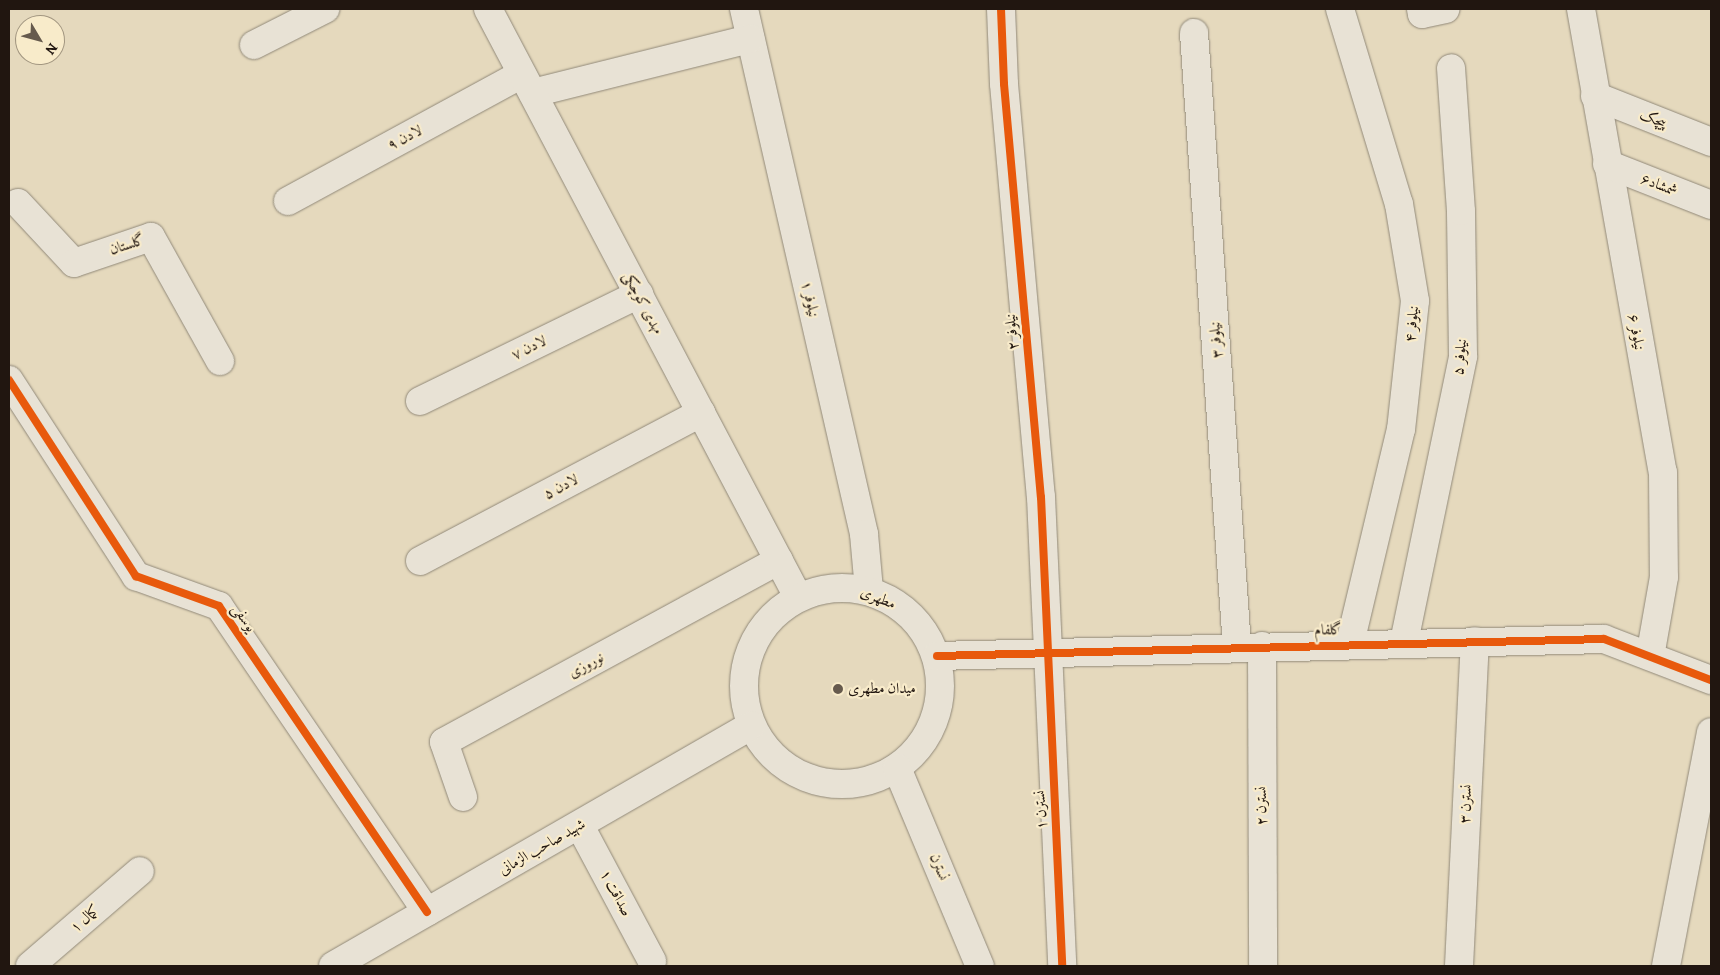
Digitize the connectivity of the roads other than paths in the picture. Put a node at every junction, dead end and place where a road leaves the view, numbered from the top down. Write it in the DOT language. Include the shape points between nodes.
graph roads {
  1 [pos="325,9"];
  2 [pos="488,9"];
  3 [pos="744,9"];
  4 [pos="1000,9"];
  5 [pos="1340,9"];
  6 [pos="1421,9"];
  7 [pos="1445,9"];
  8 [pos="1581,9"];
  9 [pos="1194,34"];
  10 [pos="750,39"];
  11 [pos="254,45"];
  12 [pos="1451,68"];
  13 [pos="528,84"];
  14 [pos="1595,96"];
  15 [pos="1711,142"];
  16 [pos="1607,164"];
  17 [pos="12,199"];
  18 [pos="288,201"];
  19 [pos="1711,205"];
  20 [pos="638,294"];
  21 [pos="220,361"];
  22 [pos="9,380"];
  23 [pos="420,401"];
  24 [pos="701,413"];
  25 [pos="779,560"];
  26 [pos="420,561"];
  27 [pos="869,590"];
  28 [pos="798,597"];
  29 [pos="1475,641"];
  30 [pos="1404,642"];
  31 [pos="1350,643"];
  32 [pos="1250,646"];
  33 [pos="1047,653"];
  34 [pos="937,656"];
  35 [pos="1650,656"];
  36 [pos="1711,680"];
  37 [pos="751,726"];
  38 [pos="1711,732"];
  39 [pos="897,768"];
  40 [pos="463,797"];
  41 [pos="580,826"];
  42 [pos="140,871"];
  43 [pos="427,912"];
  44 [pos="652,961"];
  45 [pos="30,966"];
  46 [pos="333,966"];
  47 [pos="980,966"];
  48 [pos="1062,966"];
  49 [pos="1262,966"];
  50 [pos="1459,966"];
  51 [pos="1666,966"];
  1 -- 11 [label="street"];
  2 -- 13 [label="street, مهدی کوچکی"];
  3 -- 10 [label="street, نیلوفر ۱"];
  4 -- 33 [label="street, نیلوفر ۲" via="1041,497"];
  5 -- 31 [label="street, نیلوفر ۴" via="1399,204 1415,301 1401,429"];
  6 -- 7 [label="street" via="1422,14"];
  8 -- 14 [label="street, نیلوفر ۶"];
  9 -- 32 [label="street, نیلوفر ۳"];
  10 -- 13 [label="street, لادن ۹"];
  10 -- 27 [label="street, نیلوفر ۱" via="864,534"];
  12 -- 30 [label="street, نیلوفر ۵" via="1461,211 1463,356"];
  13 -- 18 [label="street, لادن ۹"];
  13 -- 20 [label="street, مهدی کوچکی"];
  14 -- 15 [label="street, پیچک"];
  14 -- 16 [label="street, نیلوفر ۶"];
  16 -- 19 [label="street, شمشاد۶"];
  16 -- 35 [label="street, نیلوفر ۶" via="1663,472 1664,577"];
  17 -- 21 [label="street, گلستان" via="74,263 151,237"];
  20 -- 23 [label="street, لادن ۷"];
  20 -- 24 [label="street, مهدی کوچکی"];
  22 -- 43 [label="street, یوسفی" via="136,576 219,606"];
  24 -- 25 [label="street, مهدی کوچکی"];
  24 -- 26 [label="street, لادن ۵"];
  25 -- 28 [label="street, مهدی کوچکی"];
  25 -- 40 [label="street, نوروزی" via="444,742"];
  27 -- 28 [label="street, مطهری" via="845,586"];
  27 -- 34 [label="street, مطهری" via="899,604 922,627"];
  28 -- 37 [label="street, مطهری" via="755,638 745,667 744,697"];
  29 -- 30 [label="street, گلفام"];
  29 -- 35 [label="street, گلفام" via="1604,639"];
  29 -- 50 [label="street, نسترن ۳"];
  30 -- 31 [label="street, گلفام"];
  31 -- 32 [label="street, گلفام"];
  32 -- 33 [label="street, گلفام"];
  32 -- 49 [label="street, نسترن ۲"];
  33 -- 34 [label="street, گلفام"];
  33 -- 48 [label="street, نسترن ۱"];
  34 -- 39 [label="street, مطهری" via="941,688 936,718 920,746"];
  35 -- 36 [label="street, گلفام"];
  37 -- 39 [label="street, مطهری" via="767,750 788,769 814,781 843,785 871,780"];
  37 -- 41 [label="street, شهید صاحب الزمانی"];
  38 -- 51 [label="street"];
  39 -- 47 [label="street, نسترن"];
  41 -- 43 [label="street, شهید صاحب الزمانی"];
  41 -- 44 [label="street, صداقت ۱"];
  42 -- 45 [label="street, کمال ۱"];
  43 -- 46 [label="street, شهید صاحب الزمانی"];
}
